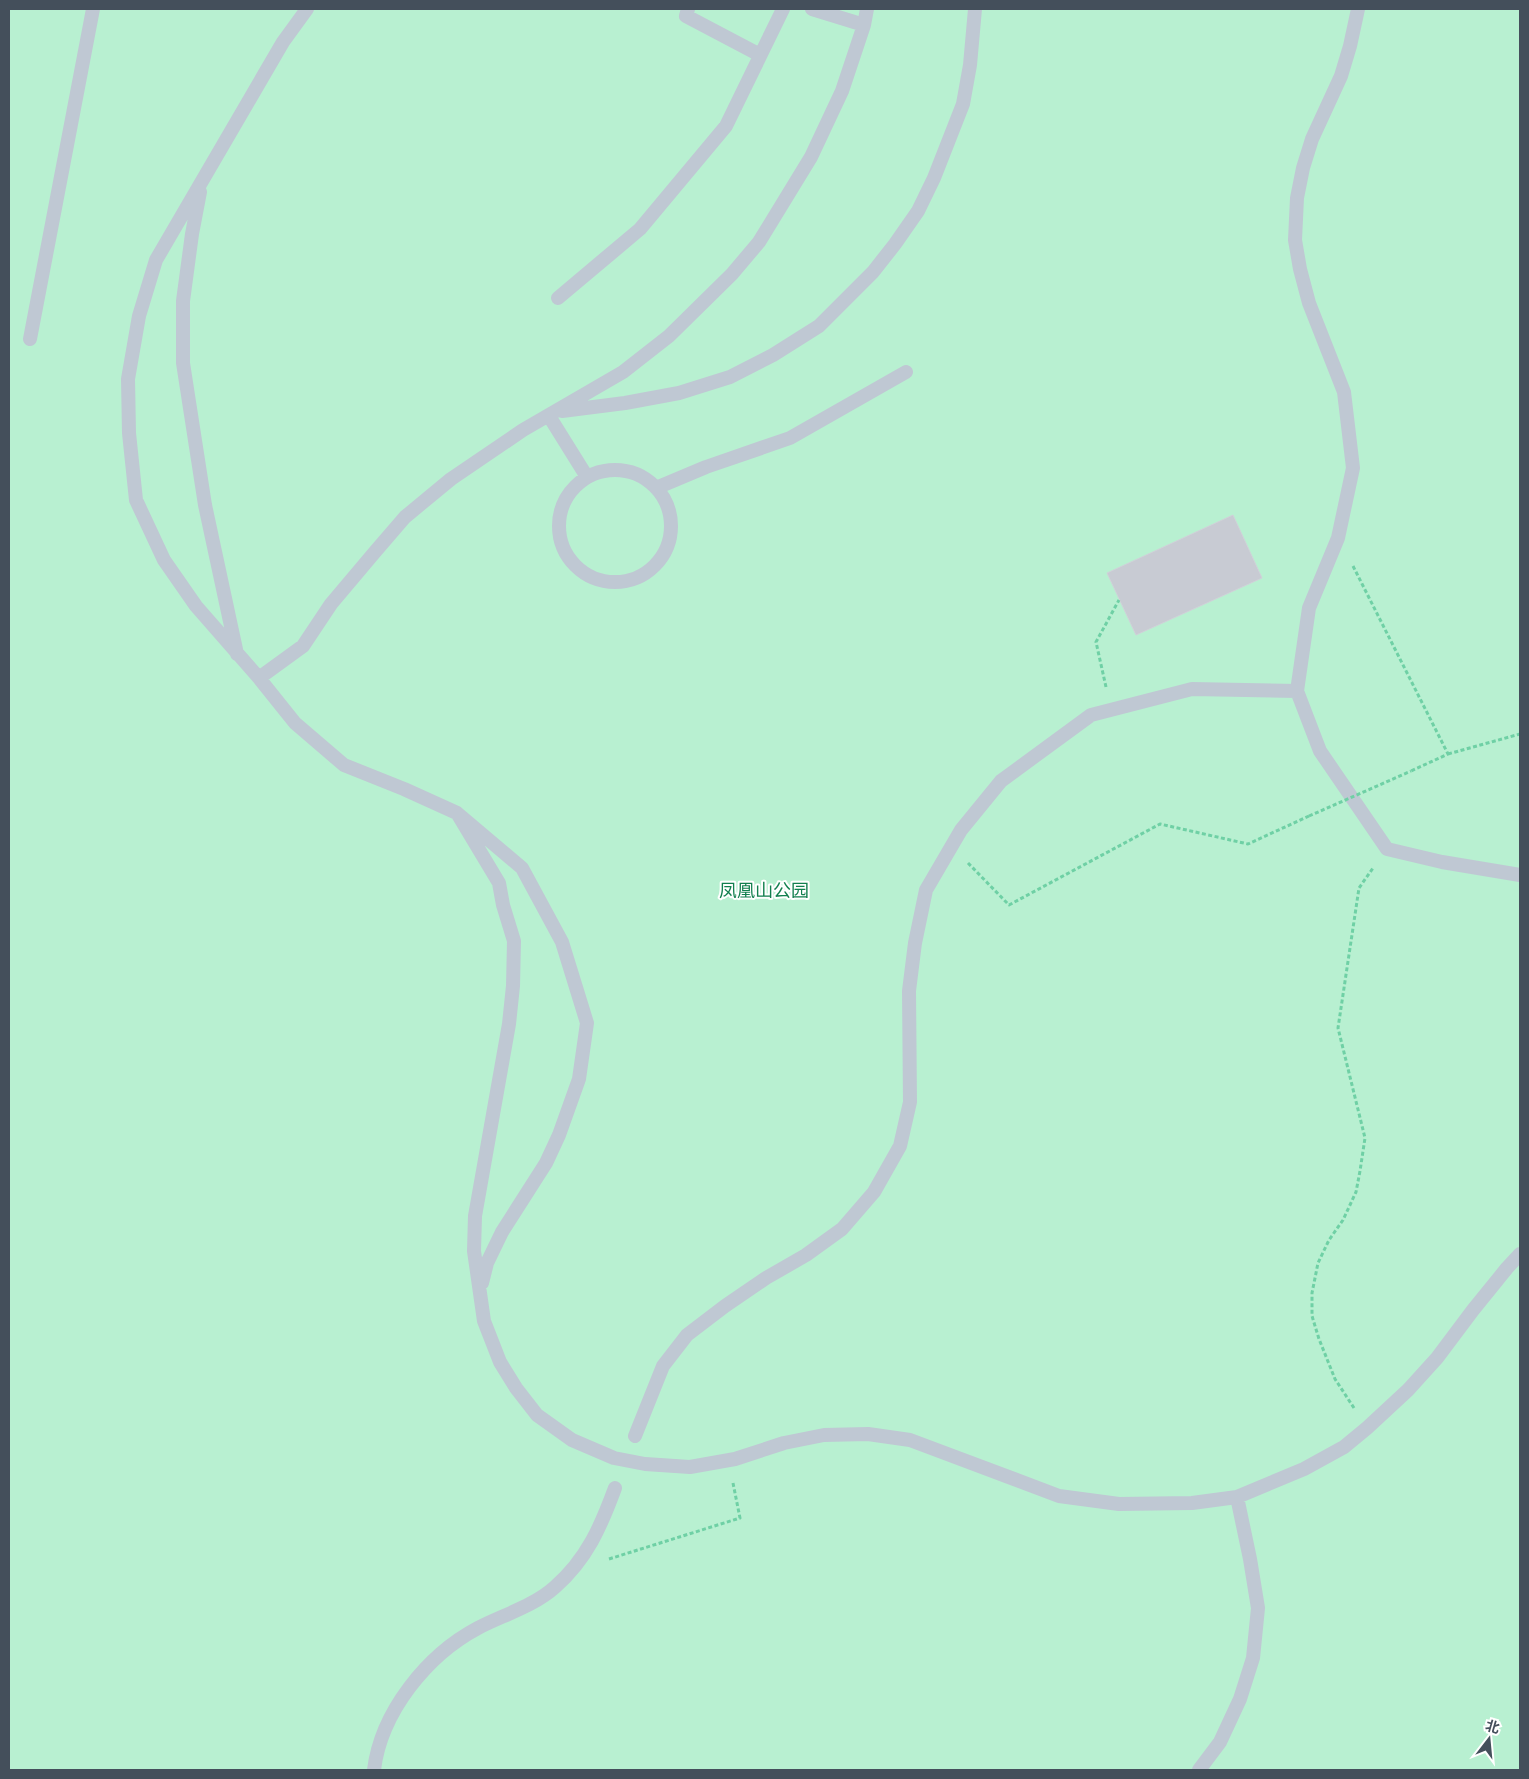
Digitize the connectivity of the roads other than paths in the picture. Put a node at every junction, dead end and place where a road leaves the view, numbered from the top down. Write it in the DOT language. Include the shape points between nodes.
graph roads {
  1 [pos="93,9"];
  2 [pos="293,9"];
  3 [pos="307,9"];
  4 [pos="688,9"];
  5 [pos="783,9"];
  6 [pos="812,9"];
  7 [pos="867,9"];
  8 [pos="975,9"];
  9 [pos="1358,9"];
  10 [pos="864,25"];
  11 [pos="282,42"];
  12 [pos="760,56"];
  13 [pos="202,181"];
  14 [pos="558,298"];
  15 [pos="30,339"];
  16 [pos="906,372"];
  17 [pos="553,414"];
  18 [pos="587,477"];
  19 [pos="656,488"];
  20 [pos="238,656"];
  21 [pos="259,678"];
  22 [pos="1297,691"];
  23 [pos="457,813"];
  24 [pos="1520,875"];
  25 [pos="1520,1254"];
  26 [pos="480,1291"];
  27 [pos="635,1436"];
  28 [pos="615,1488"];
  29 [pos="1238,1497"];
  30 [pos="374,1770"];
  31 [pos="1199,1770"];
  1 -- 15 [label="lane"];
  2 -- 11 [label="lane"];
  3 -- 11 [label="lane"];
  4 -- 12 [label="lane" via="686,16"];
  5 -- 12 [label="lane"];
  6 -- 10 [label="lane"];
  7 -- 10 [label="lane"];
  8 -- 17 [label="lane" via="970,65 962,104 918,211 872,272 819,326 773,356 730,377 679,393"];
  9 -- 22 [label="lane" via="1341,76 1312,139 1297,198 1295,240 1300,269 1309,303 1344,392 1353,468 1338,538 1309,608"];
  10 -- 17 [label="lane" via="842,91 811,157 759,242 670,336 622,372"];
  11 -- 13 [label="lane"];
  12 -- 14 [label="lane" via="726,126 640,229"];
  13 -- 20 [label="lane" via="183,301 183,363 205,505"];
  13 -- 20 [label="lane" via="156,260 139,316 128,379 129,432 136,500 164,560 196,606"];
  16 -- 19 [label="lane" via="790,438"];
  17 -- 18 [label="lane"];
  17 -- 21 [label="lane" via="500,444 451,478 405,517 331,604 303,646"];
  18 -- 19 [label="lane" via="605,470 624,470 642,476"];
  18 -- 19 [label="lane" via="572,488 562,505 559,533 569,559 583,572 600,580 618,582 635,578 663,555 670,538 671,521 666,503"];
  20 -- 21 [label="lane"];
  21 -- 23 [label="lane" via="295,723 344,765"];
  22 -- 24 [label="lane" via="1320,751 1387,849"];
  22 -- 27 [label="lane" via="1192,689 1091,715 1001,781 961,830 926,890 908,991 910,1102 900,1146 874,1192 842,1229 687,1335 663,1366"];
  23 -- 26 [label="lane" via="499,883 514,941 509,1024 476,1216 474,1251"];
  23 -- 26 [label="lane" via="522,868 562,942 587,1024 579,1079 559,1134 546,1163 502,1232 487,1263"];
  25 -- 29 [label="lane" via="1437,1358 1367,1428 1344,1447 1304,1469"];
  26 -- 29 [label="lane" via="484,1321 500,1362 537,1416 572,1440 614,1458 690,1467 824,1435 868,1434 910,1440 1059,1496 1119,1504 1192,1503"];
  28 -- 30 [label="lane" via="591,1545 554,1588 458,1640 411,1684 394,1710"];
  29 -- 31 [label="lane" via="1258,1608 1253,1658 1240,1699 1220,1742"];
}
